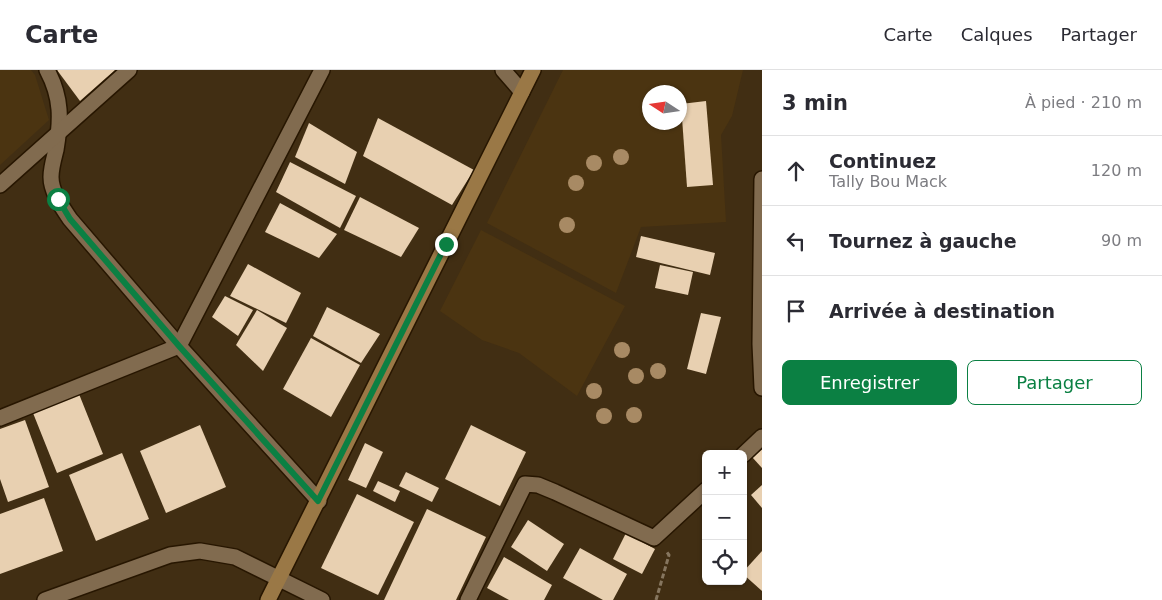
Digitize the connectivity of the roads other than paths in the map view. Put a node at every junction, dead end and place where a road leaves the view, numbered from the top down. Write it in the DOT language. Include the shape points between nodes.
graph roads {
  1 [pos="47,70"];
  2 [pos="129,70"];
  3 [pos="322,70"];
  4 [pos="503,70"];
  5 [pos="533,70"];
  6 [pos="522,92"];
  7 [pos="59,132"];
  8 [pos="762,179"];
  9 [pos="0,185"];
  10 [pos="179,346"];
  11 [pos="762,388"];
  12 [pos="0,418"];
  13 [pos="762,437"];
  14 [pos="747,451"];
  15 [pos="702,494"];
  16 [pos="318,501"];
  17 [pos="278,579"];
  18 [pos="45,600"];
  19 [pos="268,600"];
  20 [pos="322,600"];
  21 [pos="468,600"];
  1 -- 7 [label="street" via="60,106"];
  2 -- 7 [label="street"];
  3 -- 10 [label="street"];
  4 -- 6 [label="street"];
  5 -- 6 [label="street"];
  6 -- 16 [label="street"];
  7 -- 9 [label="street"];
  7 -- 10 [label="street" via="51,178 58,199 70,219"];
  8 -- 11 [label="street"];
  10 -- 12 [label="street"];
  10 -- 16 [label="street"];
  13 -- 14 [label="street"];
  15 -- 21 [label="street" via="654,538 555,492 525,484"];
  16 -- 17 [label="street"];
  17 -- 18 [label="street" via="235,557 200,551 170,555"];
  17 -- 19 [label="street"];
  17 -- 20 [label="street"];
}
